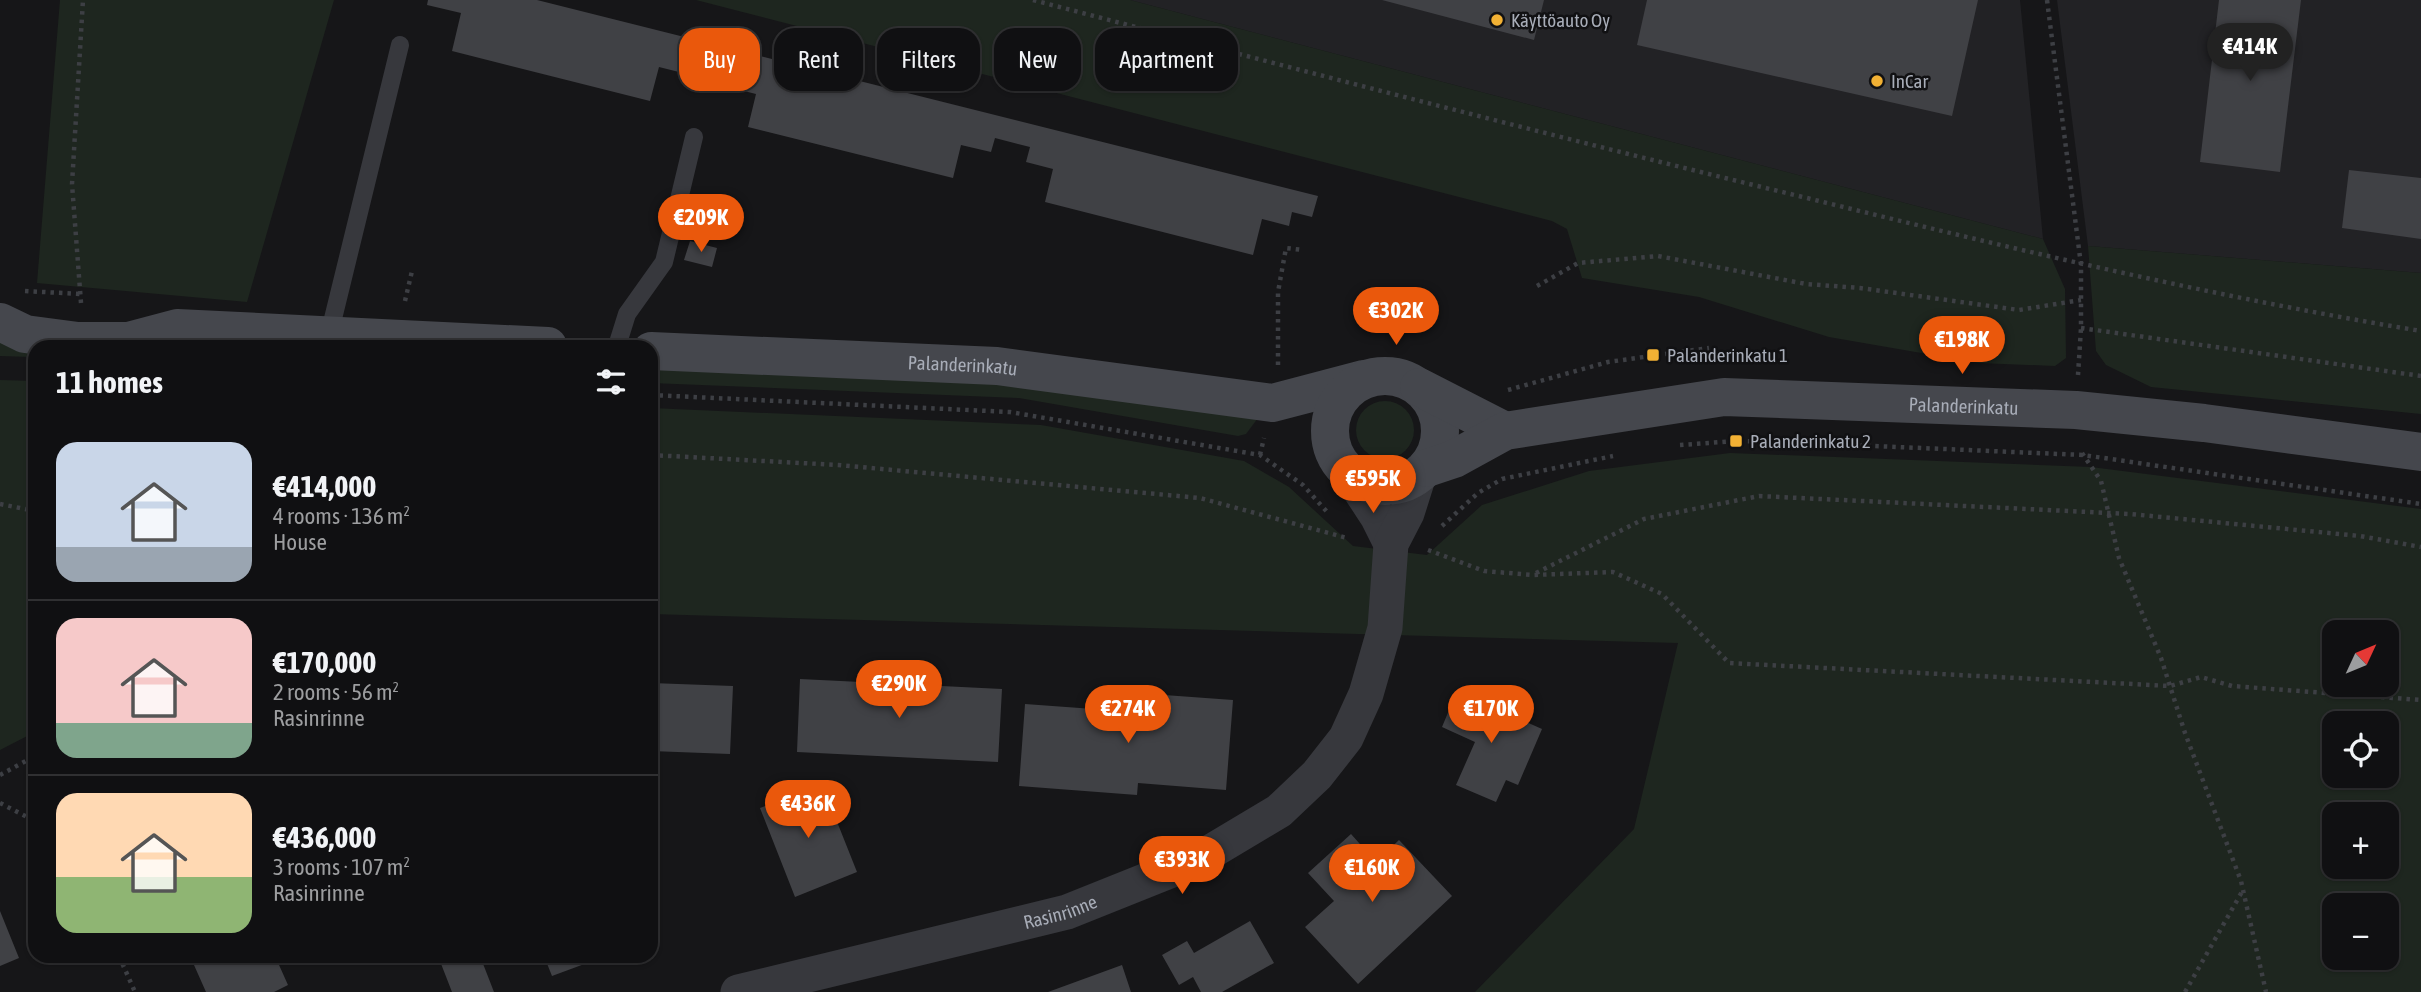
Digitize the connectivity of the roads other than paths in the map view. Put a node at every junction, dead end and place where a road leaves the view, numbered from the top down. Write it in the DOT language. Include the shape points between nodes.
graph roads {
  1 [pos="400,45"];
  2 [pos="694,137"];
  3 [pos="0,322"];
  4 [pos="329,335"];
  5 [pos="70,340"];
  6 [pos="132,340"];
  7 [pos="429,340"];
  8 [pos="619,340"];
  9 [pos="658,351"];
  10 [pos="1364,379"];
  11 [pos="1419,386"];
  12 [pos="1272,403"];
  13 [pos="1504,430"];
  14 [pos="2421,452"];
  15 [pos="1341,464"];
  16 [pos="1423,471"];
  17 [pos="1404,545"];
  18 [pos="738,992"];
  1 -- 4 [label="lane"];
  2 -- 8 [label="lane" via="664,262 627,314"];
  3 -- 5 [label="street" via="25,334"];
  4 -- 6 [label="street" via="177,328"];
  4 -- 7 [label="street"];
  9 -- 12 [label="street, Palanderinkatu" via="997,366"];
  10 -- 11 [label="street" via="1383,375"];
  10 -- 12 [label="street, Palanderinkatu"];
  10 -- 15 [label="street" via="1336,402 1330,419 1329,438"];
  11 -- 13 [label="street"];
  11 -- 16 [label="street" via="1431,399 1441,434"];
  12 -- 15 [label="street, Palanderinkatu" via="1308,430"];
  13 -- 14 [label="street, Palanderinkatu" via="1724,397 2076,410 2204,422"];
  13 -- 16 [label="street, Palanderinkatu"];
  15 -- 16 [label="street" via="1361,481 1375,485 1406,482"];
  15 -- 17 [label="street" via="1377,516"];
  16 -- 17 [label="street, Rasinrinne" via="1407,513"];
  17 -- 18 [label="street, Rasinrinne" via="1366,694 1346,738 1317,775 1279,811 1197,860 1067,912"];
}
